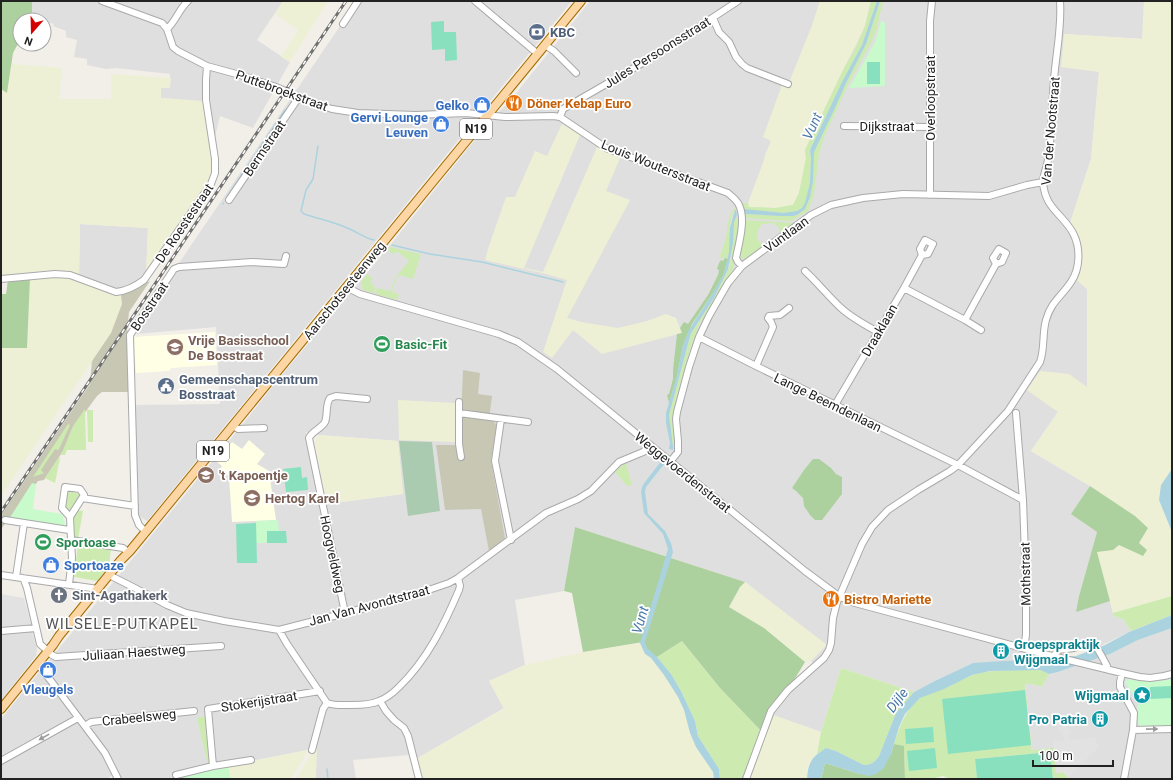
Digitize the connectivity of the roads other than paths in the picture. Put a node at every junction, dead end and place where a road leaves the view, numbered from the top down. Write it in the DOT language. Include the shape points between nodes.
graph roads {
  1 [pos="102,1"];
  2 [pos="188,1"];
  3 [pos="358,1"];
  4 [pos="476,1"];
  5 [pos="581,1"];
  6 [pos="738,1"];
  7 [pos="932,1"];
  8 [pos="1060,1"];
  9 [pos="712,18"];
  10 [pos="343,24"];
  11 [pos="167,29"];
  12 [pos="545,45"];
  13 [pos="538,54"];
  14 [pos="207,66"];
  15 [pos="576,73"];
  16 [pos="788,84"];
  17 [pos="299,97"];
  18 [pos="487,116"];
  19 [pos="560,117"];
  20 [pos="844,126"];
  21 [pos="930,127"];
  22 [pos="1043,182"];
  23 [pos="930,195"];
  24 [pos="229,200"];
  25 [pos="922,255"];
  26 [pos="286,256"];
  27 [pos="996,264"];
  28 [pos="742,266"];
  29 [pos="805,271"];
  30 [pos="1,279"];
  31 [pos="346,287"];
  32 [pos="904,288"];
  33 [pos="789,308"];
  34 [pos="965,320"];
  35 [pos="981,330"];
  36 [pos="878,332"];
  37 [pos="699,337"];
  38 [pos="756,366"];
  39 [pos="367,399"];
  40 [pos="458,402"];
  41 [pos="835,405"];
  42 [pos="459,413"];
  43 [pos="1016,413"];
  44 [pos="501,419"];
  45 [pos="528,422"];
  46 [pos="233,426"];
  47 [pos="264,428"];
  48 [pos="651,446"];
  49 [pos="461,457"];
  50 [pos="667,460"];
  51 [pos="958,464"];
  52 [pos="82,498"];
  53 [pos="1023,500"];
  54 [pos="135,506"];
  55 [pos="70,517"];
  56 [pos="5,520"];
  57 [pos="24,523"];
  58 [pos="69,530"];
  59 [pos="146,532"];
  60 [pos="71,540"];
  61 [pos="511,540"];
  62 [pos="129,553"];
  63 [pos="1,575"];
  64 [pos="109,575"];
  65 [pos="19,577"];
  66 [pos="458,578"];
  67 [pos="68,584"];
  68 [pos="98,589"];
  69 [pos="840,597"];
  70 [pos="345,613"];
  71 [pos="36,628"];
  72 [pos="279,630"];
  73 [pos="1,631"];
  74 [pos="221,646"];
  75 [pos="1024,648"];
  76 [pos="48,652"];
  77 [pos="1051,656"];
  78 [pos="37,665"];
  79 [pos="1106,669"];
  80 [pos="1122,673"];
  81 [pos="1172,674"];
  82 [pos="320,692"];
  83 [pos="380,701"];
  84 [pos="328,703"];
  85 [pos="1,709"];
  86 [pos="194,711"];
  87 [pos="78,718"];
  88 [pos="85,726"];
  89 [pos="1172,729"];
  90 [pos="1133,730"];
  91 [pos="312,750"];
  92 [pos="251,760"];
  93 [pos="1,761"];
  94 [pos="213,766"];
  95 [pos="176,775"];
  96 [pos="118,779"];
  97 [pos="419,779"];
  98 [pos="746,779"];
  99 [pos="1124,779"];
  1 -- 11 [label="street" via="159,21"];
  2 -- 11 [label="street"];
  3 -- 10 [label="street"];
  4 -- 13 [label="street"];
  5 -- 12 [label="main road, Aarschotsesteenweg / N19"];
  6 -- 9 [label="street, Jules Persoonsstraat"];
  7 -- 21 [label="street, Overloopstraat"];
  8 -- 22 [label="street, Van der Nootstraat" via="1051,132"];
  9 -- 16 [label="street" via="742,64"];
  9 -- 19 [label="street, Jules Persoonsstraat" via="653,57 563,109"];
  11 -- 14 [label="street, Puttebroekstraat" via="172,44 178,51"];
  12 -- 13 [label="main road, Aarschotsesteenweg / N19"];
  12 -- 15 [label="street"];
  13 -- 18 [label="main road, Aarschotsesteenweg / N19"];
  14 -- 17 [label="street, Puttebroekstraat" via="240,75"];
  14 -- 30 [label="street, De Roestestraat" via="206,100 216,167 214,177 144,280 136,286 116,292 70,275"];
  17 -- 18 [label="street, Puttebroekstraat" via="316,104 358,113 466,113"];
  17 -- 24 [label="street, Bermstraat"];
  18 -- 19 [label="street"];
  18 -- 31 [label="main road, Aarschotsesteenweg / N19"];
  19 -- 28 [label="street, Louis Woutersstraat" via="606,148 728,193 736,200 742,217 736,258"];
  20 -- 21 [label="street, Dijkstraat"];
  21 -- 23 [label="street, Overloopstraat"];
  22 -- 23 [label="street, Vuntlaan" via="989,196"];
  22 -- 51 [label="street, Van der Nootstraat" via="1046,198 1073,233 1078,246 1077,271 1050,309 1040,362 1008,411"];
  23 -- 28 [label="street, Vuntlaan" via="903,194 863,198 831,205 796,226"];
  25 -- 32 [label="street, Draaklaan"];
  26 -- 54 [label="street, Bosstraat" via="284,264 252,262 174,269 130,335"];
  27 -- 34 [label="street"];
  28 -- 37 [label="street, Vuntlaan" via="728,283"];
  29 -- 36 [label="street" via="842,309"];
  31 -- 46 [label="main road, Aarschotsesteenweg / N19"];
  31 -- 48 [label="street, Weggevoerdenstraat" via="360,294 499,334 518,342 557,369"];
  32 -- 34 [label="street"];
  32 -- 36 [label="street, Draaklaan"];
  33 -- 38 [label="street" via="780,315 769,316 773,327"];
  34 -- 35 [label="street"];
  36 -- 41 [label="street, Draaklaan"];
  37 -- 38 [label="street, Lange Beemdenlaan"];
  37 -- 50 [label="street, Vuntlaan" via="677,412 678,452"];
  38 -- 41 [label="street, Lange Beemdenlaan"];
  39 -- 70 [label="street, Hoogveldweg" via="336,396 330,398 323,425 309,438"];
  40 -- 42 [label="street"];
  41 -- 51 [label="street, Lange Beemdenlaan"];
  42 -- 44 [label="street"];
  42 -- 49 [label="street"];
  43 -- 53 [label="street, Mothstraat"];
  44 -- 45 [label="street"];
  44 -- 61 [label="street" via="495,461"];
  46 -- 47 [label="street" via="238,429"];
  46 -- 59 [label="main road, Aarschotsesteenweg / N19"];
  48 -- 50 [label="street, Weggevoerdenstraat"];
  48 -- 61 [label="street, Jan Van Avondtstraat" via="619,462 591,491 546,514"];
  50 -- 69 [label="street, Weggevoerdenstraat"];
  51 -- 53 [label="street"];
  51 -- 69 [label="street, Van der Nootstraat" via="950,472 888,510 872,527 862,544"];
  52 -- 54 [label="street"];
  52 -- 55 [label="street"];
  52 -- 55 [label="street" via="84,495 80,489 65,487 62,508"];
  53 -- 75 [label="street, Mothstraat" via="1026,583"];
  54 -- 59 [label="street, Bosstraat" via="136,520"];
  55 -- 58 [label="street"];
  56 -- 57 [label="street"];
  57 -- 58 [label="street"];
  57 -- 65 [label="street"];
  58 -- 60 [label="street"];
  59 -- 62 [label="main road, Aarschotsesteenweg / N19"];
  60 -- 62 [label="street" via="123,548"];
  60 -- 67 [label="street" via="72,558"];
  61 -- 66 [label="street, Jan Van Avondtstraat"];
  62 -- 64 [label="main road, Aarschotsesteenweg / N19"];
  63 -- 65 [label="street"];
  64 -- 68 [label="main road, Aarschotsesteenweg / N19"];
  64 -- 72 [label="street" via="186,613"];
  65 -- 67 [label="street"];
  65 -- 71 [label="street" via="27,588"];
  66 -- 70 [label="street, Jan Van Avondtstraat" via="408,597"];
  66 -- 83 [label="street" via="459,590 442,629 421,663 409,678"];
  67 -- 68 [label="street"];
  68 -- 76 [label="main road, Aarschotsesteenweg / N19"];
  69 -- 75 [label="street, Weggevoerdenstraat"];
  69 -- 98 [label="street, Van der Nootstraat" via="834,612 829,650 824,658 788,690 771,711"];
  70 -- 72 [label="street, Jan Van Avondtstraat"];
  71 -- 73 [label="street"];
  71 -- 76 [label="street" via="40,644"];
  72 -- 82 [label="street"];
  74 -- 76 [label="street, Juliaan Haestweg" via="63,658"];
  75 -- 77 [label="street, Weggevoerdenstraat"];
  76 -- 78 [label="main road, Aarschotsesteenweg / N19"];
  77 -- 79 [label="street, Weggevoerdenstraat"];
  77 -- 79 [label="street" via="1058,650 1089,643 1093,644 1104,660"];
  78 -- 85 [label="main road, Aarschotsesteenweg / N19"];
  78 -- 87 [label="street" via="52,681"];
  79 -- 80 [label="street, Weggevoerdenstraat"];
  80 -- 81 [label="street, Weggevoerdenstraat" via="1150,678"];
  80 -- 90 [label="street" via="1120,684 1133,711"];
  82 -- 84 [label="street"];
  82 -- 94 [label="street, Stokerijstraat" via="208,709"];
  83 -- 84 [label="street" via="359,705"];
  83 -- 97 [label="street" via="386,711 404,728"];
  84 -- 91 [label="street" via="323,709"];
  86 -- 88 [label="street, Crabeelsweg" via="91,722"];
  87 -- 88 [label="street"];
  87 -- 93 [label="street, one-way"];
  88 -- 96 [label="street" via="105,753"];
  90 -- 89 [label="street, one-way"];
  90 -- 99 [label="street"];
  92 -- 94 [label="street"];
  94 -- 95 [label="street"];
}
